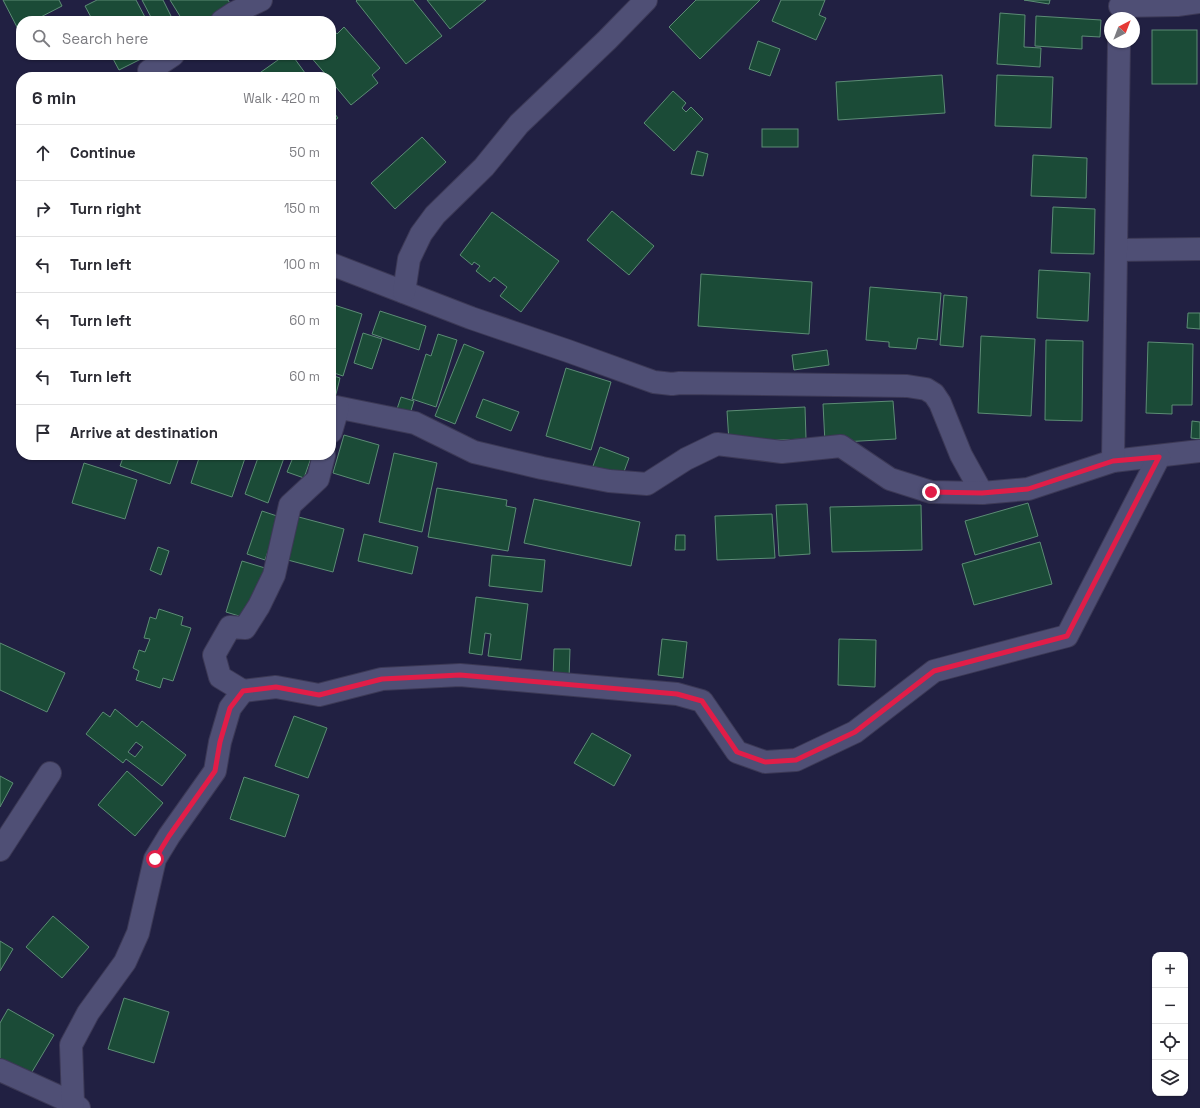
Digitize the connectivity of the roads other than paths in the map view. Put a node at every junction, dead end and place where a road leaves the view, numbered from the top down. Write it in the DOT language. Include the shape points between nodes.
graph roads {
  1 [pos="261,0"];
  2 [pos="646,0"];
  3 [pos="1200,2"];
  4 [pos="1120,8"];
  5 [pos="230,16"];
  6 [pos="1120,48"];
  7 [pos="166,60"];
  8 [pos="149,72"];
  9 [pos="1200,249"];
  10 [pos="1117,250"];
  11 [pos="336,266"];
  12 [pos="404,292"];
  13 [pos="336,407"];
  14 [pos="1200,451"];
  15 [pos="1159,457"];
  16 [pos="323,460"];
  17 [pos="1113,461"];
  18 [pos="982,493"];
  19 [pos="243,691"];
  20 [pos="50,773"];
  21 [pos="0,850"];
  22 [pos="0,1070"];
  23 [pos="76,1106"];
  1 -- 5 [label="street"];
  2 -- 12 [label="street" via="519,124 484,167 435,215 421,234 409,259"];
  3 -- 4 [label="street"];
  6 -- 10 [label="street"];
  7 -- 8 [label="street"];
  9 -- 10 [label="street"];
  10 -- 17 [label="street"];
  11 -- 12 [label="street"];
  12 -- 18 [label="street" via="654,382 900,386 926,389 934,394 940,403 961,455"];
  13 -- 18 [label="street" via="415,423 474,452 609,481 647,484 686,459 717,444 782,452 841,446 890,479 931,492"];
  14 -- 15 [label="street"];
  15 -- 17 [label="street"];
  15 -- 19 [label="street" via="1067,636 934,671 855,732 796,760 765,762 737,752 702,701 677,694 460,675 382,679 319,695 276,687"];
  16 -- 19 [label="street" via="318,478 290,505 274,575 259,606 245,628 230,627 214,655 220,677"];
  17 -- 18 [label="street" via="1028,489"];
  19 -- 23 [label="street" via="230,708 215,771 155,859 138,933 125,962 88,1013 71,1045"];
  20 -- 21 [label="street"];
  22 -- 23 [label="street"];
}
